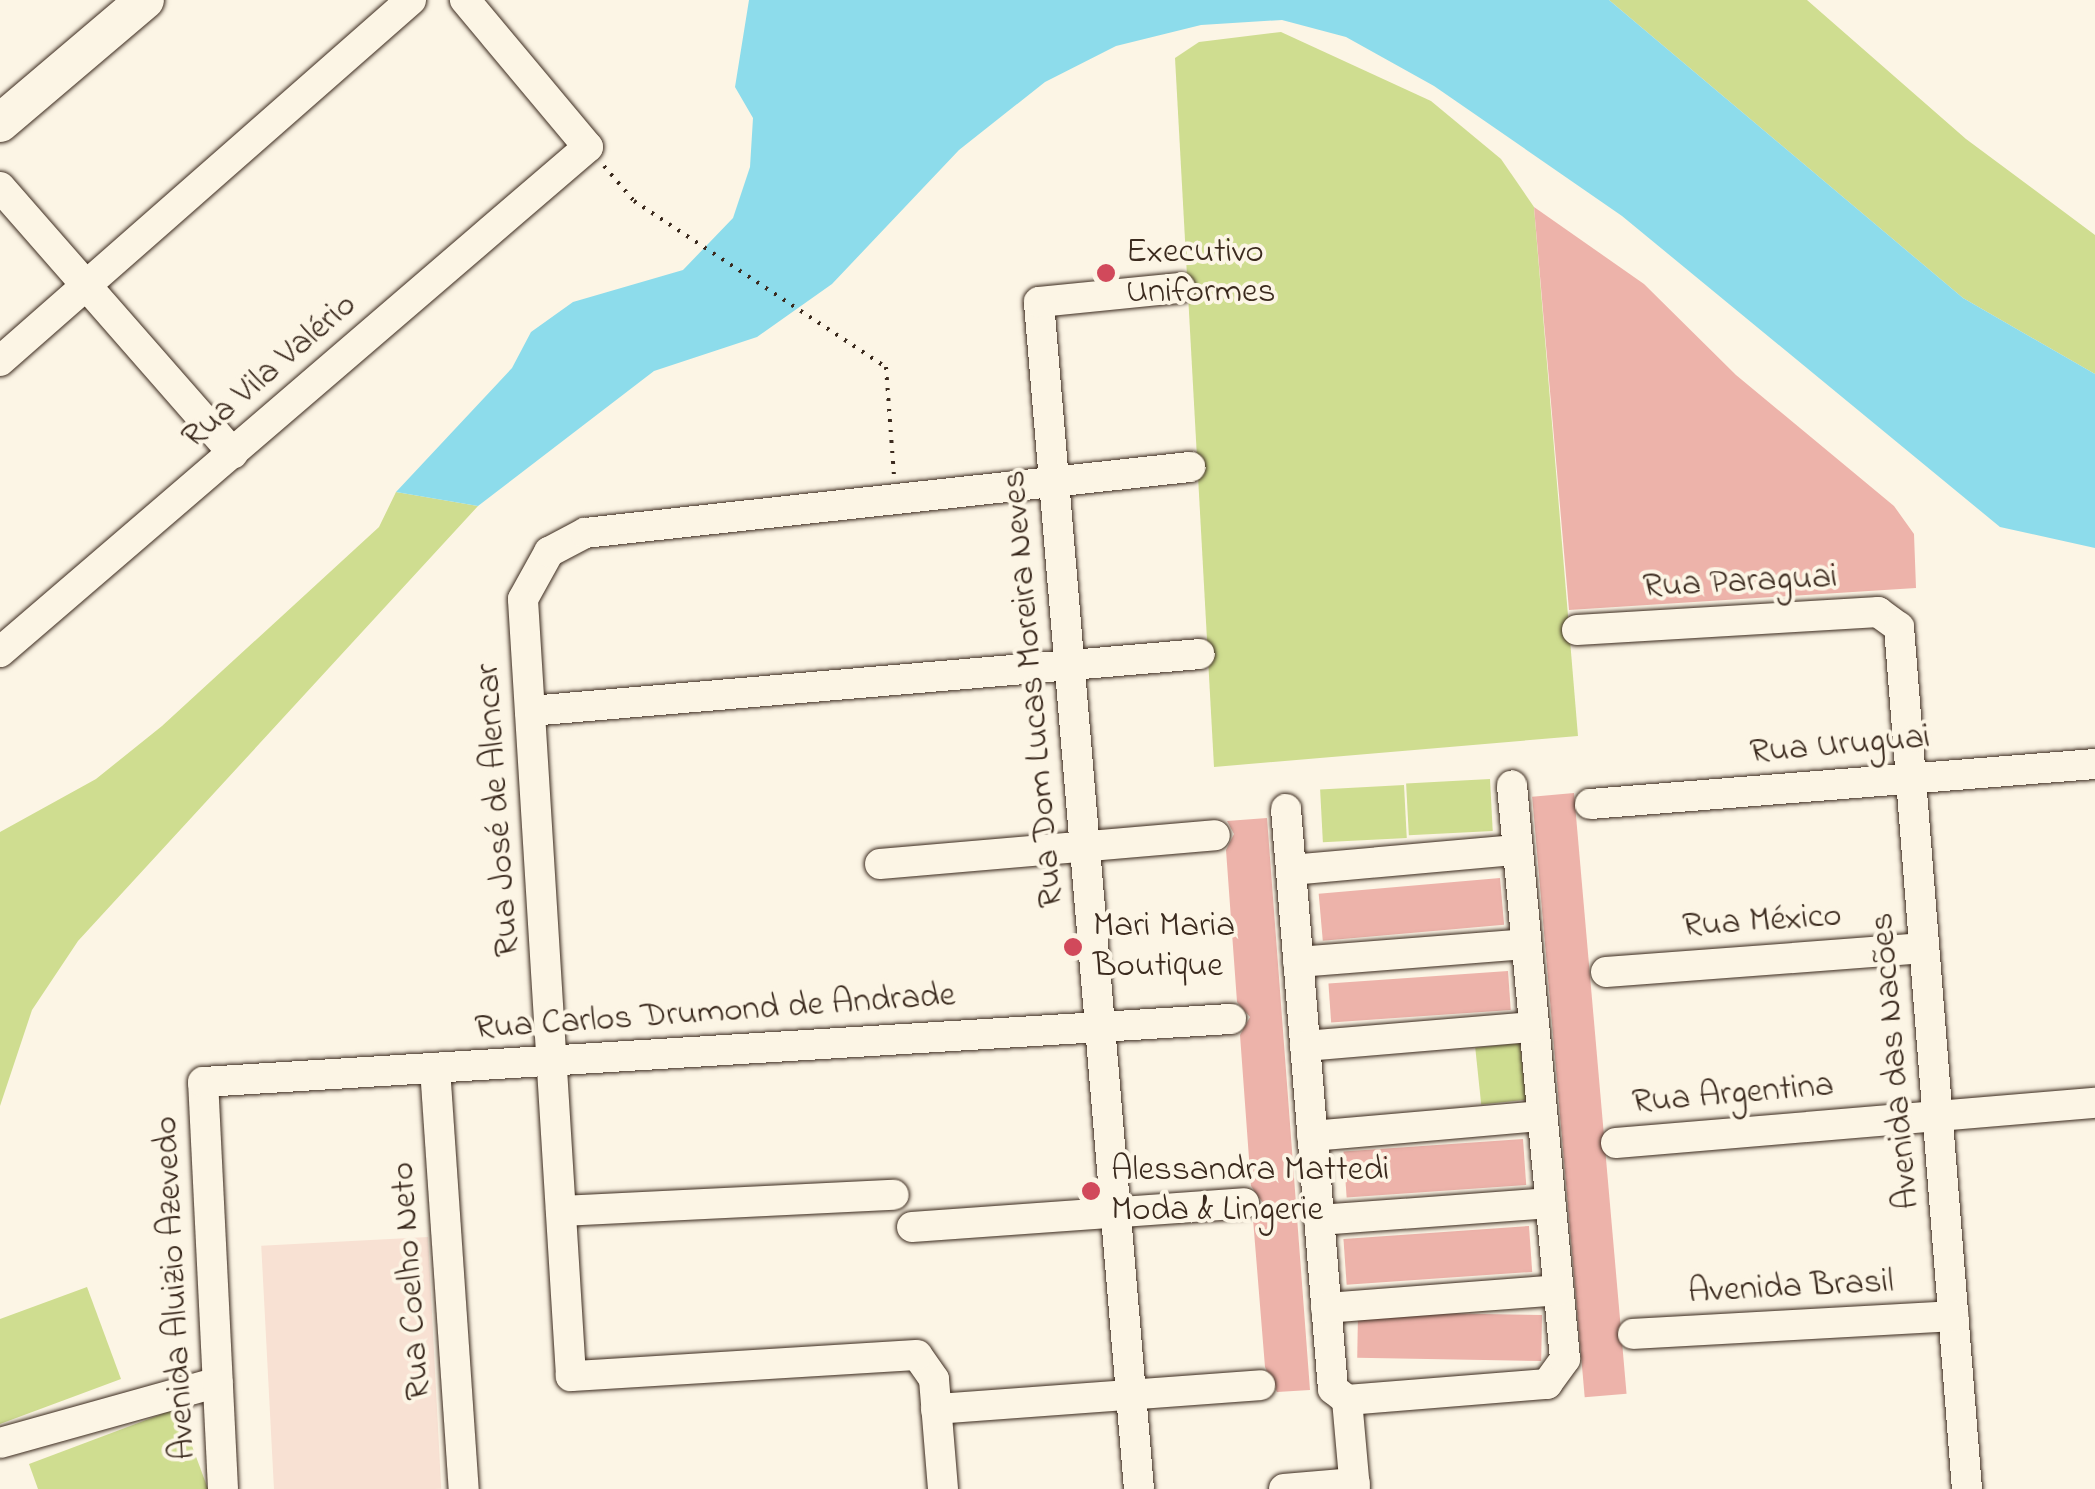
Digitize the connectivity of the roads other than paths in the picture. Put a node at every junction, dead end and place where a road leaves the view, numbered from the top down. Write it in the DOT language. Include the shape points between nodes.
graph roads {
  1 [pos="145,0"];
  2 [pos="411,0"];
  3 [pos="465,0"];
  4 [pos="0,123"];
  5 [pos="0,187"];
  6 [pos="86,286"];
  7 [pos="1180,288"];
  8 [pos="0,361"];
  9 [pos="233,454"];
  10 [pos="1190,467"];
  11 [pos="1054,482"];
  12 [pos="1899,627"];
  13 [pos="1577,630"];
  14 [pos="0,652"];
  15 [pos="1200,654"];
  16 [pos="1070,665"];
  17 [pos="530,710"];
  18 [pos="2095,764"];
  19 [pos="1911,778"];
  20 [pos="1512,785"];
  21 [pos="1590,804"];
  22 [pos="1286,810"];
  23 [pos="1216,835"];
  24 [pos="1085,846"];
  25 [pos="1516,850"];
  26 [pos="880,864"];
  27 [pos="1291,870"];
  28 [pos="1525,944"];
  29 [pos="1924,948"];
  30 [pos="1298,962"];
  31 [pos="1606,972"];
  32 [pos="1230,1018"];
  33 [pos="1100,1027"];
  34 [pos="1533,1027"];
  35 [pos="1305,1046"];
  36 [pos="552,1061"];
  37 [pos="435,1068"];
  38 [pos="203,1082"];
  39 [pos="2095,1104"];
  40 [pos="1542,1116"];
  41 [pos="1938,1116"];
  42 [pos="1312,1136"];
  43 [pos="1616,1143"];
  44 [pos="894,1195"];
  45 [pos="1550,1203"];
  46 [pos="1244,1204"];
  47 [pos="561,1211"];
  48 [pos="1116,1212"];
  49 [pos="1319,1220"];
  50 [pos="912,1227"];
  51 [pos="1558,1290"];
  52 [pos="1326,1308"];
  53 [pos="1954,1316"];
  54 [pos="1633,1334"];
  55 [pos="218,1382"];
  56 [pos="1260,1384"];
  57 [pos="935,1394"];
  58 [pos="1131,1394"];
  59 [pos="1348,1400"];
  60 [pos="0,1443"];
  61 [pos="1355,1486"];
  62 [pos="223,1489"];
  63 [pos="464,1489"];
  64 [pos="943,1489"];
  65 [pos="1140,1489"];
  66 [pos="1284,1489"];
  67 [pos="1967,1489"];
  1 -- 4 [label="main road"];
  2 -- 6 [label="street"];
  3 -- 9 [label="street, Rua Vila Valério" via="588,148"];
  5 -- 6 [label="street"];
  6 -- 8 [label="street"];
  6 -- 9 [label="street"];
  7 -- 11 [label="street, Rua Dom Lucas Moreira Neves" via="1038,302"];
  9 -- 14 [label="street, Rua Vila Valério"];
  10 -- 11 [label="street"];
  11 -- 16 [label="street, Rua Dom Lucas Moreira Neves"];
  11 -- 17 [label="street, Rua José de Alencar" via="585,534 549,552 523,599"];
  12 -- 13 [label="street, Rua Paraguai" via="1878,612"];
  12 -- 19 [label="street, Avenida das Nacões"];
  15 -- 16 [label="street"];
  16 -- 17 [label="street"];
  16 -- 24 [label="street, Rua Dom Lucas Moreira Neves"];
  17 -- 36 [label="street, Rua José de Alencar"];
  18 -- 19 [label="street, Rua Uruguai"];
  19 -- 21 [label="street, Rua Uruguai"];
  19 -- 29 [label="street, Avenida das Nacões"];
  20 -- 25 [label="street"];
  22 -- 27 [label="street"];
  23 -- 24 [label="street"];
  24 -- 26 [label="street"];
  24 -- 33 [label="street, Rua Dom Lucas Moreira Neves"];
  25 -- 27 [label="street"];
  25 -- 28 [label="street"];
  27 -- 30 [label="street"];
  28 -- 30 [label="street"];
  28 -- 34 [label="street"];
  29 -- 31 [label="street, Rua México"];
  29 -- 41 [label="street, Avenida das Nacões"];
  30 -- 35 [label="street"];
  32 -- 33 [label="street, Rua Carlos Drumond de Andrade"];
  33 -- 36 [label="street, Rua Carlos Drumond de Andrade"];
  33 -- 48 [label="street, Rua Dom Lucas Moreira Neves"];
  34 -- 35 [label="street"];
  34 -- 40 [label="street"];
  35 -- 42 [label="street"];
  36 -- 37 [label="street, Rua Carlos Drumond de Andrade"];
  36 -- 47 [label="street, Rua José de Alencar"];
  37 -- 38 [label="street, Rua Carlos Drumond de Andrade"];
  37 -- 63 [label="street, Rua Coelho Neto"];
  38 -- 55 [label="street, Avenida Aluizio Azevedo"];
  39 -- 41 [label="street, Rua Argentina"];
  40 -- 42 [label="street"];
  40 -- 45 [label="street"];
  41 -- 43 [label="street, Rua Argentina"];
  41 -- 53 [label="street, Avenida das Nacões"];
  42 -- 49 [label="street"];
  44 -- 47 [label="street"];
  45 -- 49 [label="street"];
  45 -- 51 [label="street"];
  46 -- 48 [label="street"];
  47 -- 57 [label="street, Rua José de Alencar" via="572,1376 905,1353 928,1362"];
  48 -- 50 [label="street"];
  48 -- 58 [label="street, Rua Dom Lucas Moreira Neves"];
  49 -- 52 [label="street"];
  51 -- 52 [label="street"];
  51 -- 59 [label="street" via="1565,1359 1547,1384"];
  52 -- 59 [label="street" via="1333,1389"];
  53 -- 54 [label="street, Avenida Brasil"];
  53 -- 67 [label="street, Avenida das Nacões"];
  55 -- 60 [label="street"];
  55 -- 62 [label="street, Avenida Aluizio Azevedo"];
  56 -- 58 [label="street"];
  57 -- 58 [label="street"];
  57 -- 64 [label="street"];
  58 -- 65 [label="street, Rua Dom Lucas Moreira Neves"];
  59 -- 61 [label="street"];
  61 -- 66 [label="street"];
}
